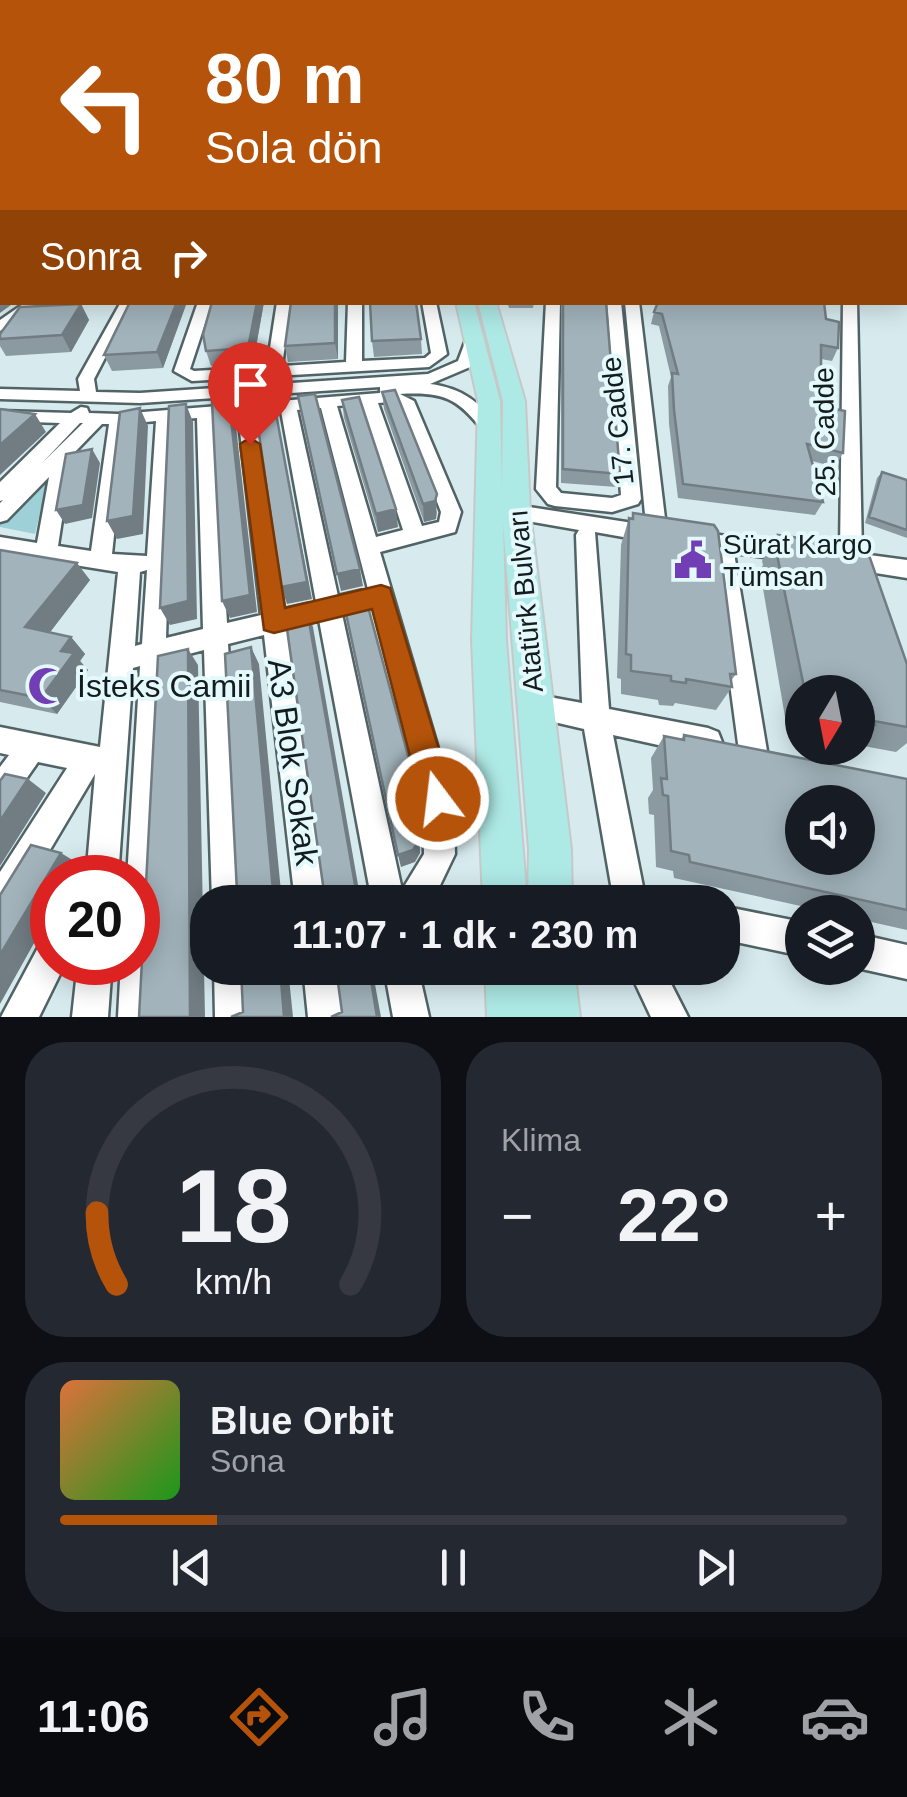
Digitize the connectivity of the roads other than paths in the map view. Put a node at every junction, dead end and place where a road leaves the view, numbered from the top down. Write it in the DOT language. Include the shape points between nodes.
graph roads {
  1 [pos="30,305"];
  2 [pos="126,305"];
  3 [pos="204,305"];
  4 [pos="284,305"];
  5 [pos="355,305"];
  6 [pos="430,305"];
  7 [pos="466,305"];
  8 [pos="487,305"];
  9 [pos="553,305"];
  10 [pos="614,305"];
  11 [pos="632,305"];
  12 [pos="850,305"];
  13 [pos="0,327"];
  14 [pos="474,336"];
  15 [pos="354,366"];
  16 [pos="274,371"];
  17 [pos="496,374"];
  18 [pos="432,388"];
  19 [pos="0,394"];
  20 [pos="368,399"];
  21 [pos="328,403"];
  22 [pos="0,404"];
  23 [pos="288,406"];
  24 [pos="97,409"];
  25 [pos="246,409"];
  26 [pos="205,412"];
  27 [pos="166,415"];
  28 [pos="9,416"];
  29 [pos="490,428"];
  30 [pos="0,432"];
  31 [pos="63,452"];
  32 [pos="0,494"];
  33 [pos="516,512"];
  34 [pos="0,515"];
  35 [pos="657,534"];
  36 [pos="415,535"];
  37 [pos="586,536"];
  38 [pos="722,544"];
  39 [pos="0,545"];
  40 [pos="368,547"];
  41 [pos="46,552"];
  42 [pos="100,560"];
  43 [pos="852,560"];
  44 [pos="144,562"];
  45 [pos="907,570"];
  46 [pos="381,596"];
  47 [pos="328,608"];
  48 [pos="274,622"];
  49 [pos="216,636"];
  50 [pos="154,652"];
  51 [pos="122,660"];
  52 [pos="534,706"];
  53 [pos="596,719"];
  54 [pos="0,740"];
  55 [pos="32,746"];
  56 [pos="101,760"];
  57 [pos="0,792"];
  58 [pos="101,855"];
  59 [pos="227,885"];
  60 [pos="309,885"];
  61 [pos="385,885"];
  62 [pos="426,885"];
  63 [pos="504,885"];
  64 [pos="550,885"];
  65 [pos="629,885"];
  66 [pos="0,902"];
  67 [pos="740,926"];
  68 [pos="785,935"];
  69 [pos="875,955"];
  70 [pos="907,962"];
  71 [pos="36,985"];
  72 [pos="93,985"];
  73 [pos="231,985"];
  74 [pos="322,985"];
  75 [pos="404,985"];
  76 [pos="654,985"];
  77 [pos="544,989"];
  78 [pos="19,1017"];
  79 [pos="90,1017"];
  80 [pos="136,1017"];
  81 [pos="233,1017"];
  82 [pos="326,1017"];
  83 [pos="411,1017"];
  84 [pos="512,1017"];
  85 [pos="670,1017"];
  1 -- 13 [label="street"];
  2 -- 24 [label="street" via="86,379"];
  3 -- 16 [label="street" via="182,371"];
  4 -- 16 [label="street"];
  5 -- 15 [label="street"];
  6 -- 15 [label="street" via="439,354 429,362"];
  7 -- 14 [label="main road, Atatürk Bulvarı"];
  8 -- 17 [label="main road, Atatürk Bulvarı"];
  9 -- 10 [label="street" via="546,489 555,499 612,505 632,499"];
  11 -- 35 [label="street, 17. Cadde"];
  12 -- 43 [label="street, 25. Cadde"];
  14 -- 17 [label="main road, Atatürk Bulvarı"];
  14 -- 24 [label="street" via="465,364 430,379"];
  15 -- 16 [label="street"];
  17 -- 18 [label="street"];
  17 -- 29 [label="main road"];
  17 -- 33 [label="main road, Atatürk Bulvarı" via="515,416"];
  18 -- 24 [label="street"];
  18 -- 29 [label="street" via="468,400"];
  19 -- 24 [label="street"];
  20 -- 21 [label="street"];
  20 -- 36 [label="street"];
  20 -- 36 [label="street" via="406,401 452,512 448,527"];
  21 -- 23 [label="street"];
  21 -- 40 [label="street"];
  22 -- 24 [label="street"];
  23 -- 25 [label="street"];
  23 -- 47 [label="street"];
  24 -- 27 [label="street"];
  24 -- 28 [label="street"];
  24 -- 31 [label="street"];
  24 -- 32 [label="street"];
  24 -- 42 [label="street"];
  25 -- 26 [label="street"];
  25 -- 48 [label="street, A3 Blok Sokak"];
  26 -- 27 [label="street"];
  26 -- 49 [label="street"];
  27 -- 44 [label="street"];
  28 -- 30 [label="street"];
  29 -- 63 [label="main road" via="489,640"];
  31 -- 34 [label="street"];
  31 -- 41 [label="street"];
  33 -- 35 [label="street"];
  33 -- 52 [label="main road, Atatürk Bulvarı"];
  35 -- 38 [label="street"];
  36 -- 40 [label="street"];
  37 -- 53 [label="street"];
  38 -- 43 [label="street"];
  38 -- 53 [label="street" via="763,753"];
  39 -- 41 [label="street"];
  40 -- 46 [label="street"];
  41 -- 42 [label="street"];
  42 -- 44 [label="street"];
  43 -- 45 [label="street"];
  44 -- 50 [label="street"];
  44 -- 51 [label="street"];
  46 -- 47 [label="street"];
  46 -- 62 [label="street" via="438,799 444,847"];
  47 -- 48 [label="street"];
  47 -- 61 [label="street"];
  48 -- 49 [label="street"];
  48 -- 60 [label="street, A3 Blok Sokak"];
  49 -- 50 [label="street"];
  49 -- 59 [label="street"];
  50 -- 51 [label="street"];
  50 -- 80 [label="street"];
  51 -- 56 [label="street"];
  52 -- 53 [label="street"];
  52 -- 64 [label="main road, Atatürk Bulvarı"];
  53 -- 65 [label="street"];
  54 -- 55 [label="street"];
  55 -- 56 [label="street"];
  55 -- 57 [label="street"];
  56 -- 58 [label="street"];
  56 -- 66 [label="street"];
  67 -- 68 [label="street"];
  69 -- 70 [label="street"];
  71 -- 78 [label="street"];
  72 -- 79 [label="street"];
  73 -- 81 [label="street"];
  74 -- 82 [label="street"];
  75 -- 83 [label="street"];
  76 -- 85 [label="street"];
  77 -- 84 [label="main road"];
}
